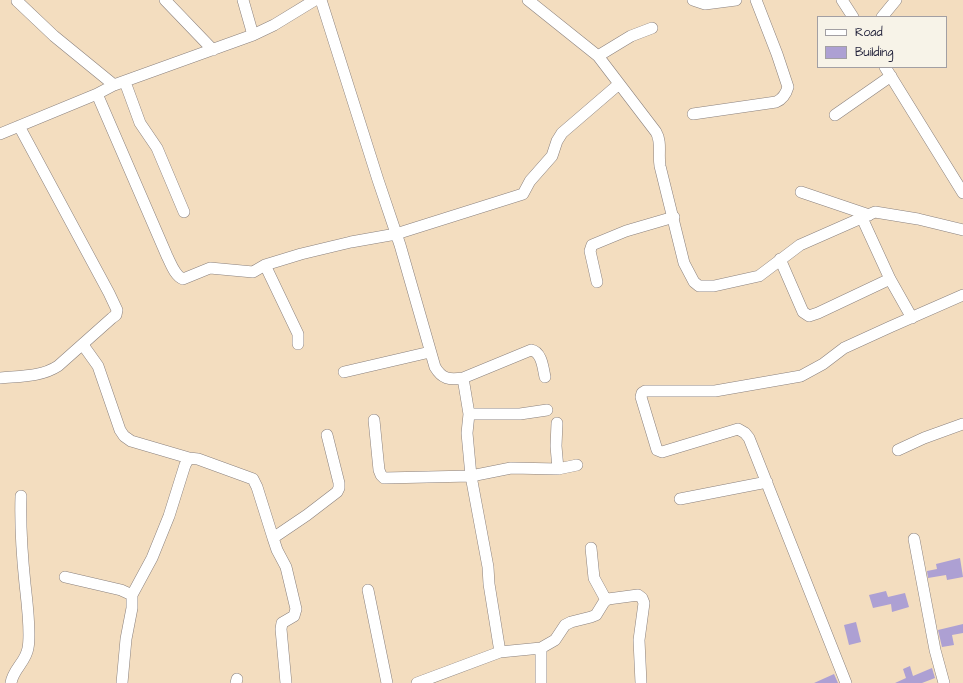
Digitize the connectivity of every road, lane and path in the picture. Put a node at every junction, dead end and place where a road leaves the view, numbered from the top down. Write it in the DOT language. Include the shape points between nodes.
graph roads {
  1 [pos="165,0"];
  2 [pos="243,0"];
  3 [pos="315,0"];
  4 [pos="320,0"];
  5 [pos="528,0"];
  6 [pos="693,0"];
  7 [pos="736,0"];
  8 [pos="756,0"];
  9 [pos="842,0"];
  10 [pos="896,0"];
  11 [pos="17,1"];
  12 [pos="852,16"];
  13 [pos="883,16"];
  14 [pos="652,28"];
  15 [pos="254,35"];
  16 [pos="213,50"];
  17 [pos="598,56"];
  18 [pos="888,71"];
  19 [pos="125,82"];
  20 [pos="619,84"];
  21 [pos="114,86"];
  22 [pos="97,94"];
  23 [pos="693,114"];
  24 [pos="835,115"];
  25 [pos="19,126"];
  26 [pos="0,134"];
  27 [pos="962,190"];
  28 [pos="801,192"];
  29 [pos="184,212"];
  30 [pos="866,216"];
  31 [pos="674,218"];
  32 [pos="963,230"];
  33 [pos="396,234"];
  34 [pos="780,259"];
  35 [pos="265,265"];
  36 [pos="890,279"];
  37 [pos="597,282"];
  38 [pos="963,295"];
  39 [pos="912,318"];
  40 [pos="83,344"];
  41 [pos="298,344"];
  42 [pos="430,352"];
  43 [pos="344,372"];
  44 [pos="545,377"];
  45 [pos="0,378"];
  46 [pos="463,378"];
  47 [pos="547,410"];
  48 [pos="469,414"];
  49 [pos="374,420"];
  50 [pos="557,423"];
  51 [pos="963,424"];
  52 [pos="327,435"];
  53 [pos="898,450"];
  54 [pos="189,458"];
  55 [pos="577,465"];
  56 [pos="558,469"];
  57 [pos="471,476"];
  58 [pos="767,482"];
  59 [pos="21,496"];
  60 [pos="680,499"];
  61 [pos="273,538"];
  62 [pos="914,539"];
  63 [pos="591,548"];
  64 [pos="65,577"];
  65 [pos="368,590"];
  66 [pos="132,595"];
  67 [pos="606,600"];
  68 [pos="541,648"];
  69 [pos="500,652"];
  70 [pos="11,683"];
  71 [pos="122,683"];
  72 [pos="286,683"];
  73 [pos="387,683"];
  74 [pos="417,683"];
  75 [pos="541,683"];
  76 [pos="641,683"];
  77 [pos="846,683"];
  78 [pos="944,683"];
  1 -- 16 [label="street"];
  2 -- 15 [label="street"];
  3 -- 15 [label="street" via="274,26"];
  4 -- 33 [label="street"];
  5 -- 17 [label="street"];
  6 -- 7 [label="street" via="710,4"];
  8 -- 23 [label="street" via="777,54 788,87 787,92 776,102"];
  9 -- 12 [label="street"];
  10 -- 13 [label="street"];
  11 -- 21 [label="street"];
  14 -- 17 [label="street" via="631,36"];
  15 -- 16 [label="street"];
  16 -- 19 [label="street"];
  17 -- 20 [label="street"];
  18 -- 24 [label="street"];
  18 -- 27 [label="street"];
  19 -- 21 [label="street"];
  19 -- 29 [label="street" via="140,123 157,148"];
  20 -- 31 [label="street" via="658,136 660,166"];
  20 -- 33 [label="street" via="562,133 552,156 530,181 523,194"];
  21 -- 22 [label="street"];
  22 -- 25 [label="street"];
  22 -- 35 [label="street" via="176,274 185,279 210,268 253,272"];
  25 -- 26 [label="street"];
  25 -- 40 [label="street" via="117,307 116,315"];
  28 -- 30 [label="street"];
  30 -- 32 [label="street" via="880,212"];
  30 -- 34 [label="street" via="800,245"];
  30 -- 36 [label="street"];
  31 -- 34 [label="street" via="684,263 694,282 699,286 714,286 753,278 764,273"];
  31 -- 37 [label="street" via="626,231 592,245 590,251"];
  33 -- 35 [label="street" via="308,252"];
  33 -- 42 [label="street"];
  34 -- 36 [label="street" via="803,312 808,316"];
  35 -- 41 [label="street" via="298,334"];
  36 -- 39 [label="street"];
  38 -- 39 [label="street"];
  39 -- 58 [label="street" via="844,348 801,376 715,391 642,392 641,397 657,450 662,452 738,429 749,438"];
  40 -- 45 [label="street" via="58,366 47,372"];
  40 -- 54 [label="street" via="98,366 124,436 131,441"];
  42 -- 43 [label="street"];
  42 -- 46 [label="street" via="434,367 441,376 449,380"];
  44 -- 46 [label="street" via="540,357 531,350"];
  46 -- 48 [label="street"];
  47 -- 48 [label="street" via="520,414"];
  48 -- 57 [label="street" via="467,434"];
  49 -- 57 [label="street" via="379,470 384,478"];
  50 -- 56 [label="street"];
  51 -- 53 [label="street"];
  52 -- 61 [label="street" via="339,483 337,492"];
  54 -- 61 [label="street" via="253,479 258,487"];
  54 -- 66 [label="street" via="152,558"];
  55 -- 56 [label="street"];
  56 -- 57 [label="street" via="511,468"];
  57 -- 69 [label="street" via="488,566"];
  58 -- 60 [label="street"];
  58 -- 77 [label="street"];
  59 -- 70 [label="street" via="21,549 29,647 26,656 15,670"];
  61 -- 72 [label="street" via="286,567 296,609 294,616 282,623 281,629"];
  62 -- 78 [label="street" via="935,650"];
  63 -- 67 [label="street" via="594,578"];
  64 -- 66 [label="street"];
  65 -- 73 [label="street"];
  66 -- 71 [label="street"];
  67 -- 68 [label="street" via="596,615 565,625 555,640"];
  67 -- 76 [label="street" via="636,594 644,601 639,640"];
  68 -- 69 [label="street"];
  68 -- 75 [label="street"];
  69 -- 74 [label="street"];
}
